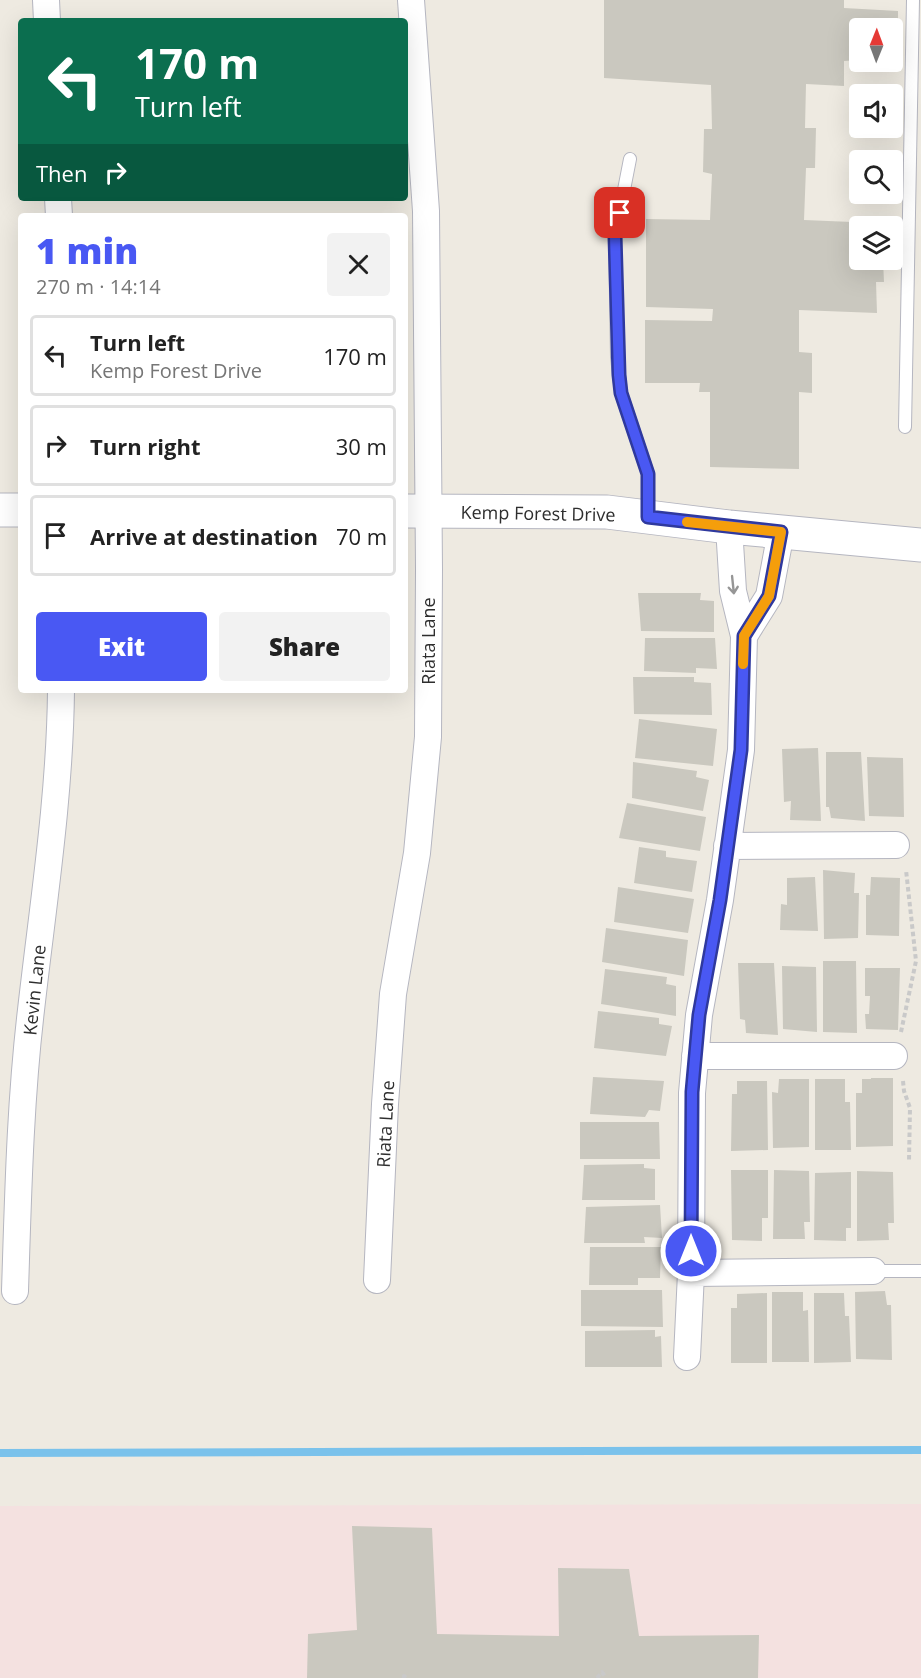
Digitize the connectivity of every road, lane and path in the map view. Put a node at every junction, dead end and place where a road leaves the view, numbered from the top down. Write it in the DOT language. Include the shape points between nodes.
graph roads {
  1 [pos="46,0"];
  2 [pos="411,0"];
  3 [pos="914,0"];
  4 [pos="47,18"];
  5 [pos="916,109"];
  6 [pos="630,159"];
  7 [pos="905,428"];
  8 [pos="0,510"];
  9 [pos="18,510"];
  10 [pos="416,511"];
  11 [pos="648,517"];
  12 [pos="729,527"];
  13 [pos="781,532"];
  14 [pos="921,545"];
  15 [pos="744,636"];
  16 [pos="62,693"];
  17 [pos="896,845"];
  18 [pos="727,846"];
  19 [pos="695,1056"];
  20 [pos="894,1056"];
  21 [pos="909,1161"];
  22 [pos="873,1271"];
  23 [pos="915,1271"];
  24 [pos="691,1274"];
  25 [pos="377,1280"];
  26 [pos="15,1291"];
  27 [pos="687,1358"];
  28 [pos="597,1678"];
  29 [pos="606,1678"];
  1 -- 4 [label="street"];
  2 -- 10 [label="street, Riata Lane" via="426,211"];
  3 -- 5 [label="lane"];
  5 -- 7 [label="lane"];
  6 -- 11 [label="lane" via="615,236 617,357 621,393 648,474"];
  8 -- 9 [label="street"];
  10 -- 11 [label="street, Kemp Forest Drive" via="607,512"];
  10 -- 25 [label="street, Riata Lane" via="428,737 417,853 393,994"];
  11 -- 12 [label="street, Kemp Forest Drive"];
  12 -- 13 [label="street, Kemp Forest Drive"];
  12 -- 15 [label="street, one-way" via="733,591"];
  13 -- 14 [label="street, Kemp Forest Drive"];
  13 -- 15 [label="street" via="769,596"];
  15 -- 18 [label="street" via="741,750"];
  16 -- 26 [label="street, Kevin Lane" via="21,1137"];
  17 -- 18 [label="street"];
  17 -- 20 [label="path" via="905,863 916,961"];
  18 -- 19 [label="street"];
  19 -- 20 [label="street"];
  19 -- 24 [label="street"];
  20 -- 21 [label="path" via="902,1067 910,1108"];
  22 -- 23 [label="lane"];
  22 -- 24 [label="street"];
  24 -- 27 [label="street"];
  28 -- 29 [label="path" via="602,1672"];
}
